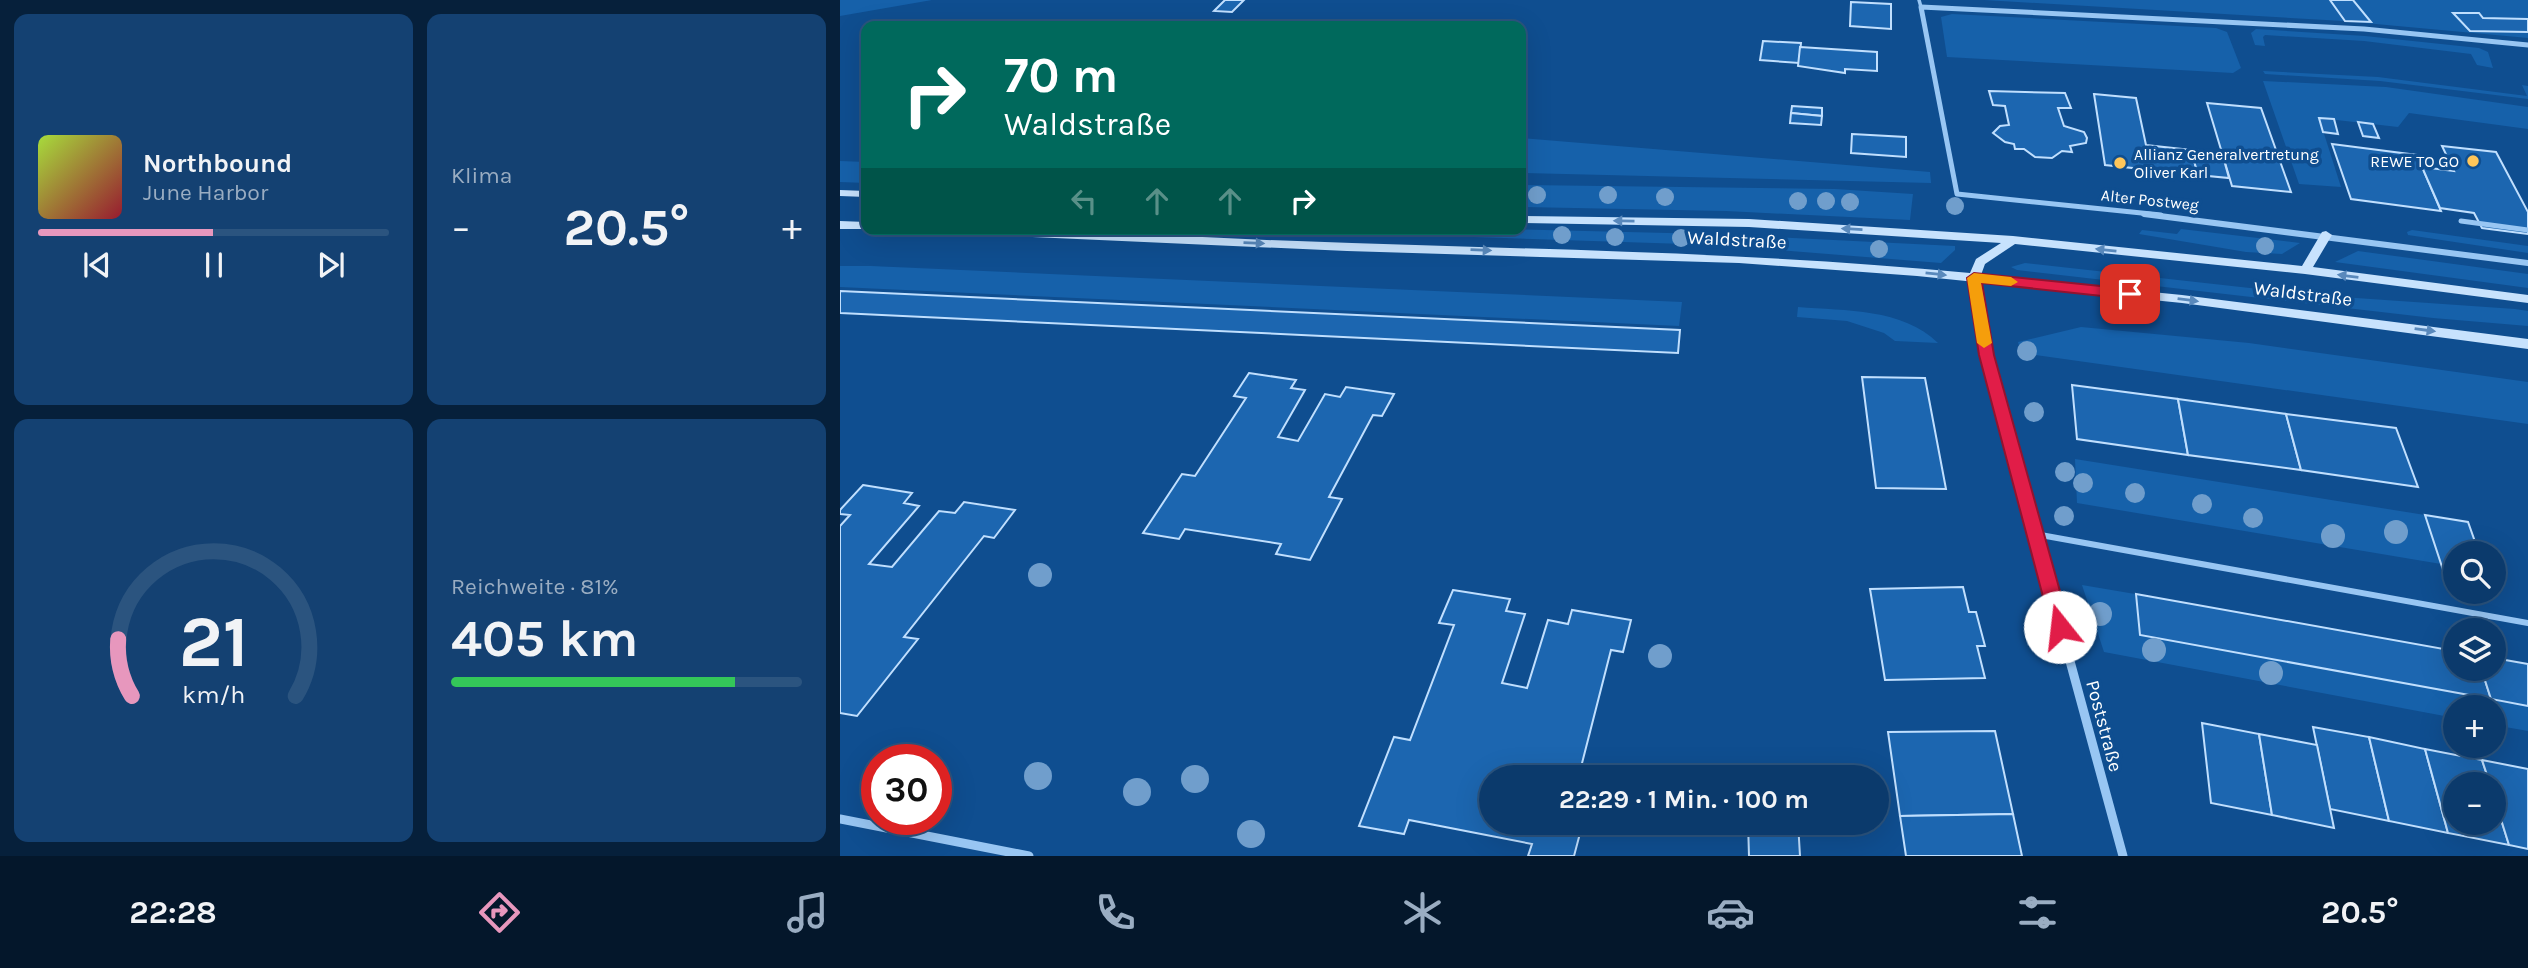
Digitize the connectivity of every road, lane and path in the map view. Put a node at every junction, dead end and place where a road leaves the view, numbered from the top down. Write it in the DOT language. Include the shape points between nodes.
graph roads {
  1 [pos="1920,4"];
  2 [pos="2528,45"];
  3 [pos="840,192"];
  4 [pos="861,194"];
  5 [pos="1526,219"];
  6 [pos="2461,221"];
  7 [pos="840,225"];
  8 [pos="861,226"];
  9 [pos="2528,230"];
  10 [pos="1076,235"];
  11 [pos="2326,235"];
  12 [pos="2013,240"];
  13 [pos="2528,263"];
  14 [pos="2305,270"];
  15 [pos="1974,278"];
  16 [pos="2528,299"];
  17 [pos="2528,344"];
  18 [pos="2035,534"];
  19 [pos="2528,623"];
  20 [pos="840,819"];
  21 [pos="1029,856"];
  22 [pos="2123,856"];
  1 -- 2 [label="street, Alter Postweg" via="2364,29"];
  1 -- 11 [label="street, Alter Postweg" via="1958,194"];
  3 -- 4 [label="main road"];
  12 -- 5 [label="main road, Waldstraße, one-way" via="1749,223"];
  6 -- 9 [label="lane"];
  7 -- 8 [label="main road"];
  10 -- 15 [label="main road, Waldstraße, one-way" via="1739,259"];
  11 -- 13 [label="street, Alter Postweg"];
  11 -- 14 [label="main road"];
  14 -- 12 [label="main road, Waldstraße, one-way"];
  12 -- 15 [label="main road" via="1980,262"];
  16 -- 14 [label="main road, Waldstraße, one-way"];
  15 -- 17 [label="main road, Waldstraße, one-way" via="2209,302"];
  15 -- 18 [label="street, Poststraße" via="1987,355"];
  18 -- 19 [label="lane"];
  18 -- 22 [label="street, Poststraße"];
  20 -- 21 [label="street"];
}
